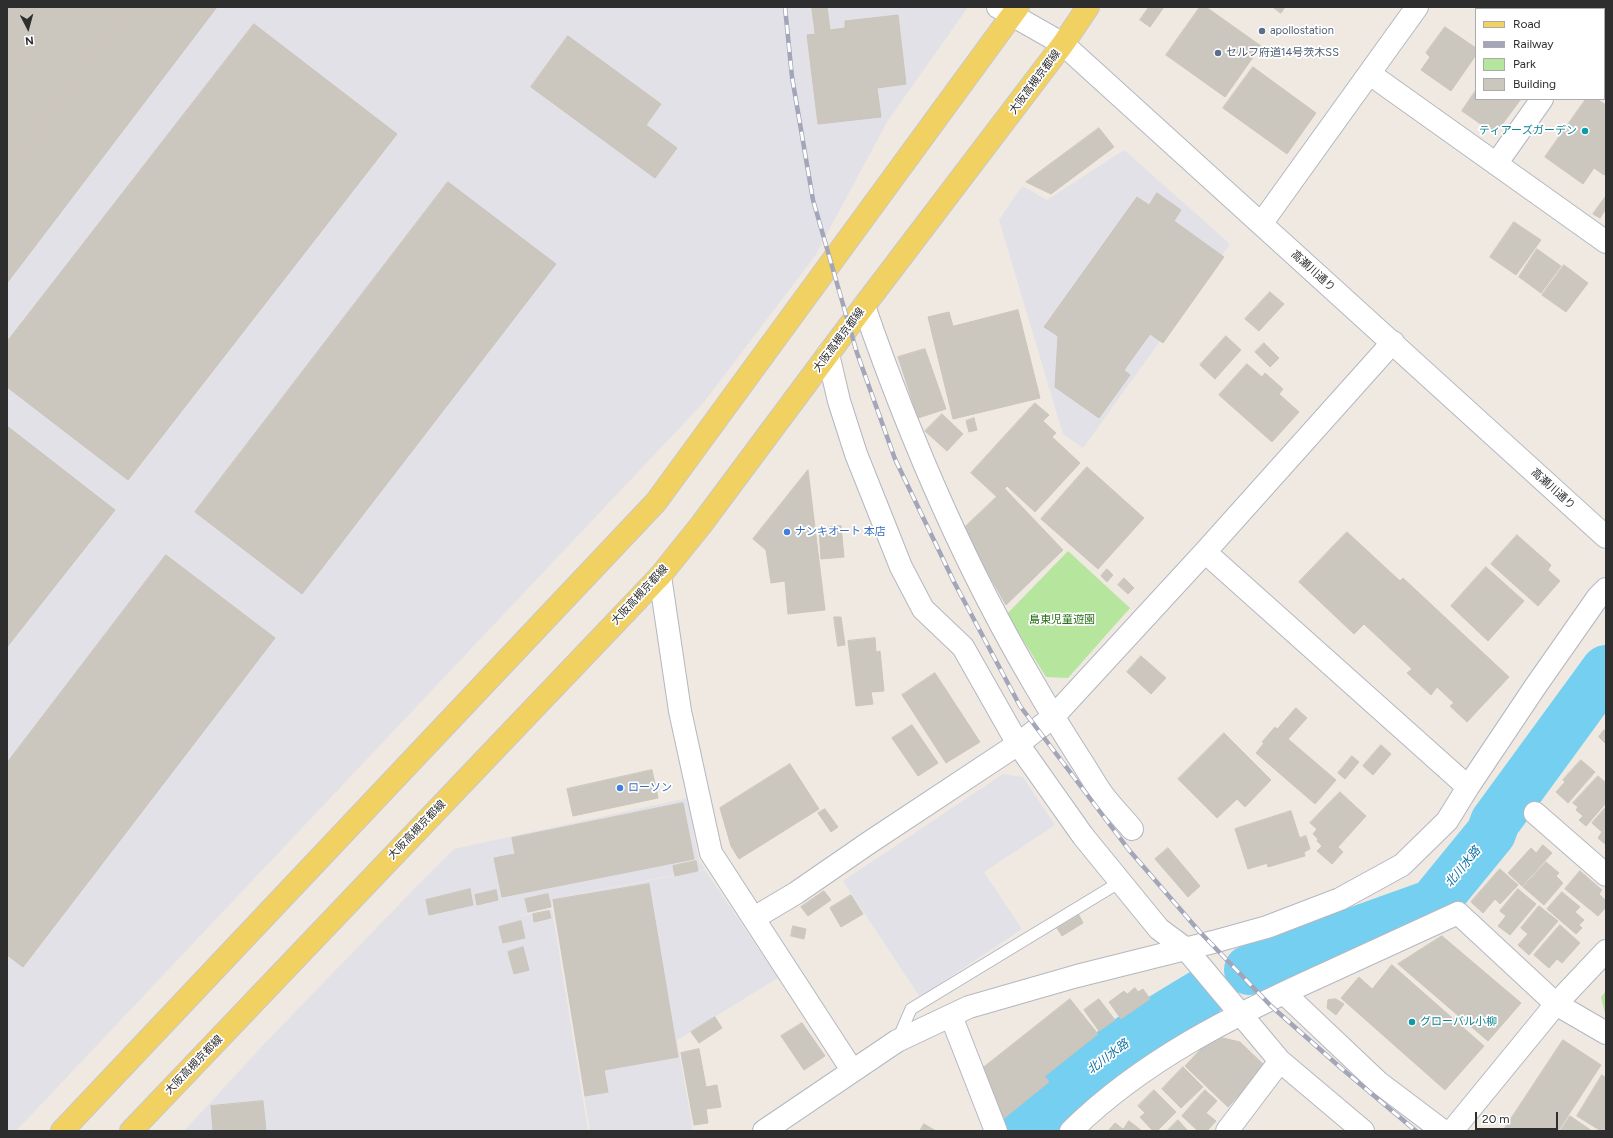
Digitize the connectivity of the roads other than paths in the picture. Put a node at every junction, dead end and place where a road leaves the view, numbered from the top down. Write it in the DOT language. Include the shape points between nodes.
graph roads {
  1 [pos="1088,7"];
  2 [pos="1417,7"];
  3 [pos="1009,10"];
  4 [pos="1064,44"];
  5 [pos="1370,74"];
  6 [pos="1541,100"];
  7 [pos="1496,164"];
  8 [pos="1261,224"];
  9 [pos="1606,242"];
  10 [pos="864,306"];
  11 [pos="1393,342"];
  12 [pos="828,354"];
  13 [pos="1606,537"];
  14 [pos="1205,552"];
  15 [pos="660,576"];
  16 [pos="1606,589"];
  17 [pos="1053,717"];
  18 [pos="1018,744"];
  19 [pos="1468,787"];
  20 [pos="1535,813"];
  21 [pos="1132,829"];
  22 [pos="1606,875"];
  23 [pos="1120,882"];
  24 [pos="754,918"];
  25 [pos="1186,949"];
  26 [pos="1606,951"];
  27 [pos="1284,993"];
  28 [pos="1556,1004"];
  29 [pos="1240,1013"];
  30 [pos="951,1016"];
  31 [pos="1606,1033"];
  32 [pos="896,1041"];
  33 [pos="1280,1061"];
  34 [pos="852,1070"];
  35 [pos="62,1131"];
  36 [pos="131,1131"];
  37 [pos="764,1131"];
  38 [pos="996,1131"];
  39 [pos="1071,1131"];
  40 [pos="1227,1131"];
  41 [pos="1363,1131"];
  42 [pos="1443,1131"];
  43 [pos="1452,1131"];
  1 -- 4 [label="main road, 大阪高槻京都線"];
  2 -- 5 [label="street"];
  3 -- 4 [label="street, 高瀬川通り"];
  3 -- 35 [label="main road" via="656,502"];
  4 -- 8 [label="street, 高瀬川通り"];
  4 -- 10 [label="main road, 大阪高槻京都線"];
  5 -- 7 [label="street"];
  5 -- 8 [label="street"];
  6 -- 7 [label="street"];
  7 -- 9 [label="street"];
  8 -- 11 [label="street, 高瀬川通り"];
  10 -- 12 [label="main road, 大阪高槻京都線"];
  10 -- 17 [label="street" via="894,391 946,516 979,584"];
  11 -- 13 [label="street, 高瀬川通り"];
  11 -- 14 [label="street"];
  12 -- 15 [label="main road, 大阪高槻京都線" via="701,526"];
  12 -- 18 [label="street" via="839,401 856,454 901,567 923,609 963,647"];
  14 -- 17 [label="street"];
  14 -- 19 [label="street"];
  15 -- 24 [label="street" via="680,711 711,853"];
  15 -- 36 [label="main road, 大阪高槻京都線"];
  16 -- 19 [label="street" via="1535,687"];
  17 -- 18 [label="street"];
  17 -- 21 [label="street" via="1103,795"];
  18 -- 23 [label="street" via="1083,836"];
  18 -- 24 [label="street" via="796,893"];
  19 -- 25 [label="street" via="1447,821 1402,865 1340,900 1267,927"];
  20 -- 22 [label="street"];
  23 -- 25 [label="street" via="1159,929"];
  23 -- 32 [label="lane" via="911,1009"];
  24 -- 34 [label="street"];
  25 -- 29 [label="street"];
  25 -- 30 [label="street" via="969,1007"];
  26 -- 28 [label="street"];
  27 -- 28 [label="street" via="1458,913"];
  27 -- 29 [label="street"];
  27 -- 42 [label="street" via="1378,1082"];
  28 -- 31 [label="street"];
  28 -- 43 [label="street"];
  29 -- 33 [label="street"];
  29 -- 39 [label="street" via="1185,1044 1129,1081"];
  30 -- 32 [label="street"];
  30 -- 38 [label="street"];
  32 -- 34 [label="street"];
  33 -- 40 [label="street"];
  33 -- 41 [label="street"];
  34 -- 37 [label="street"];
}
